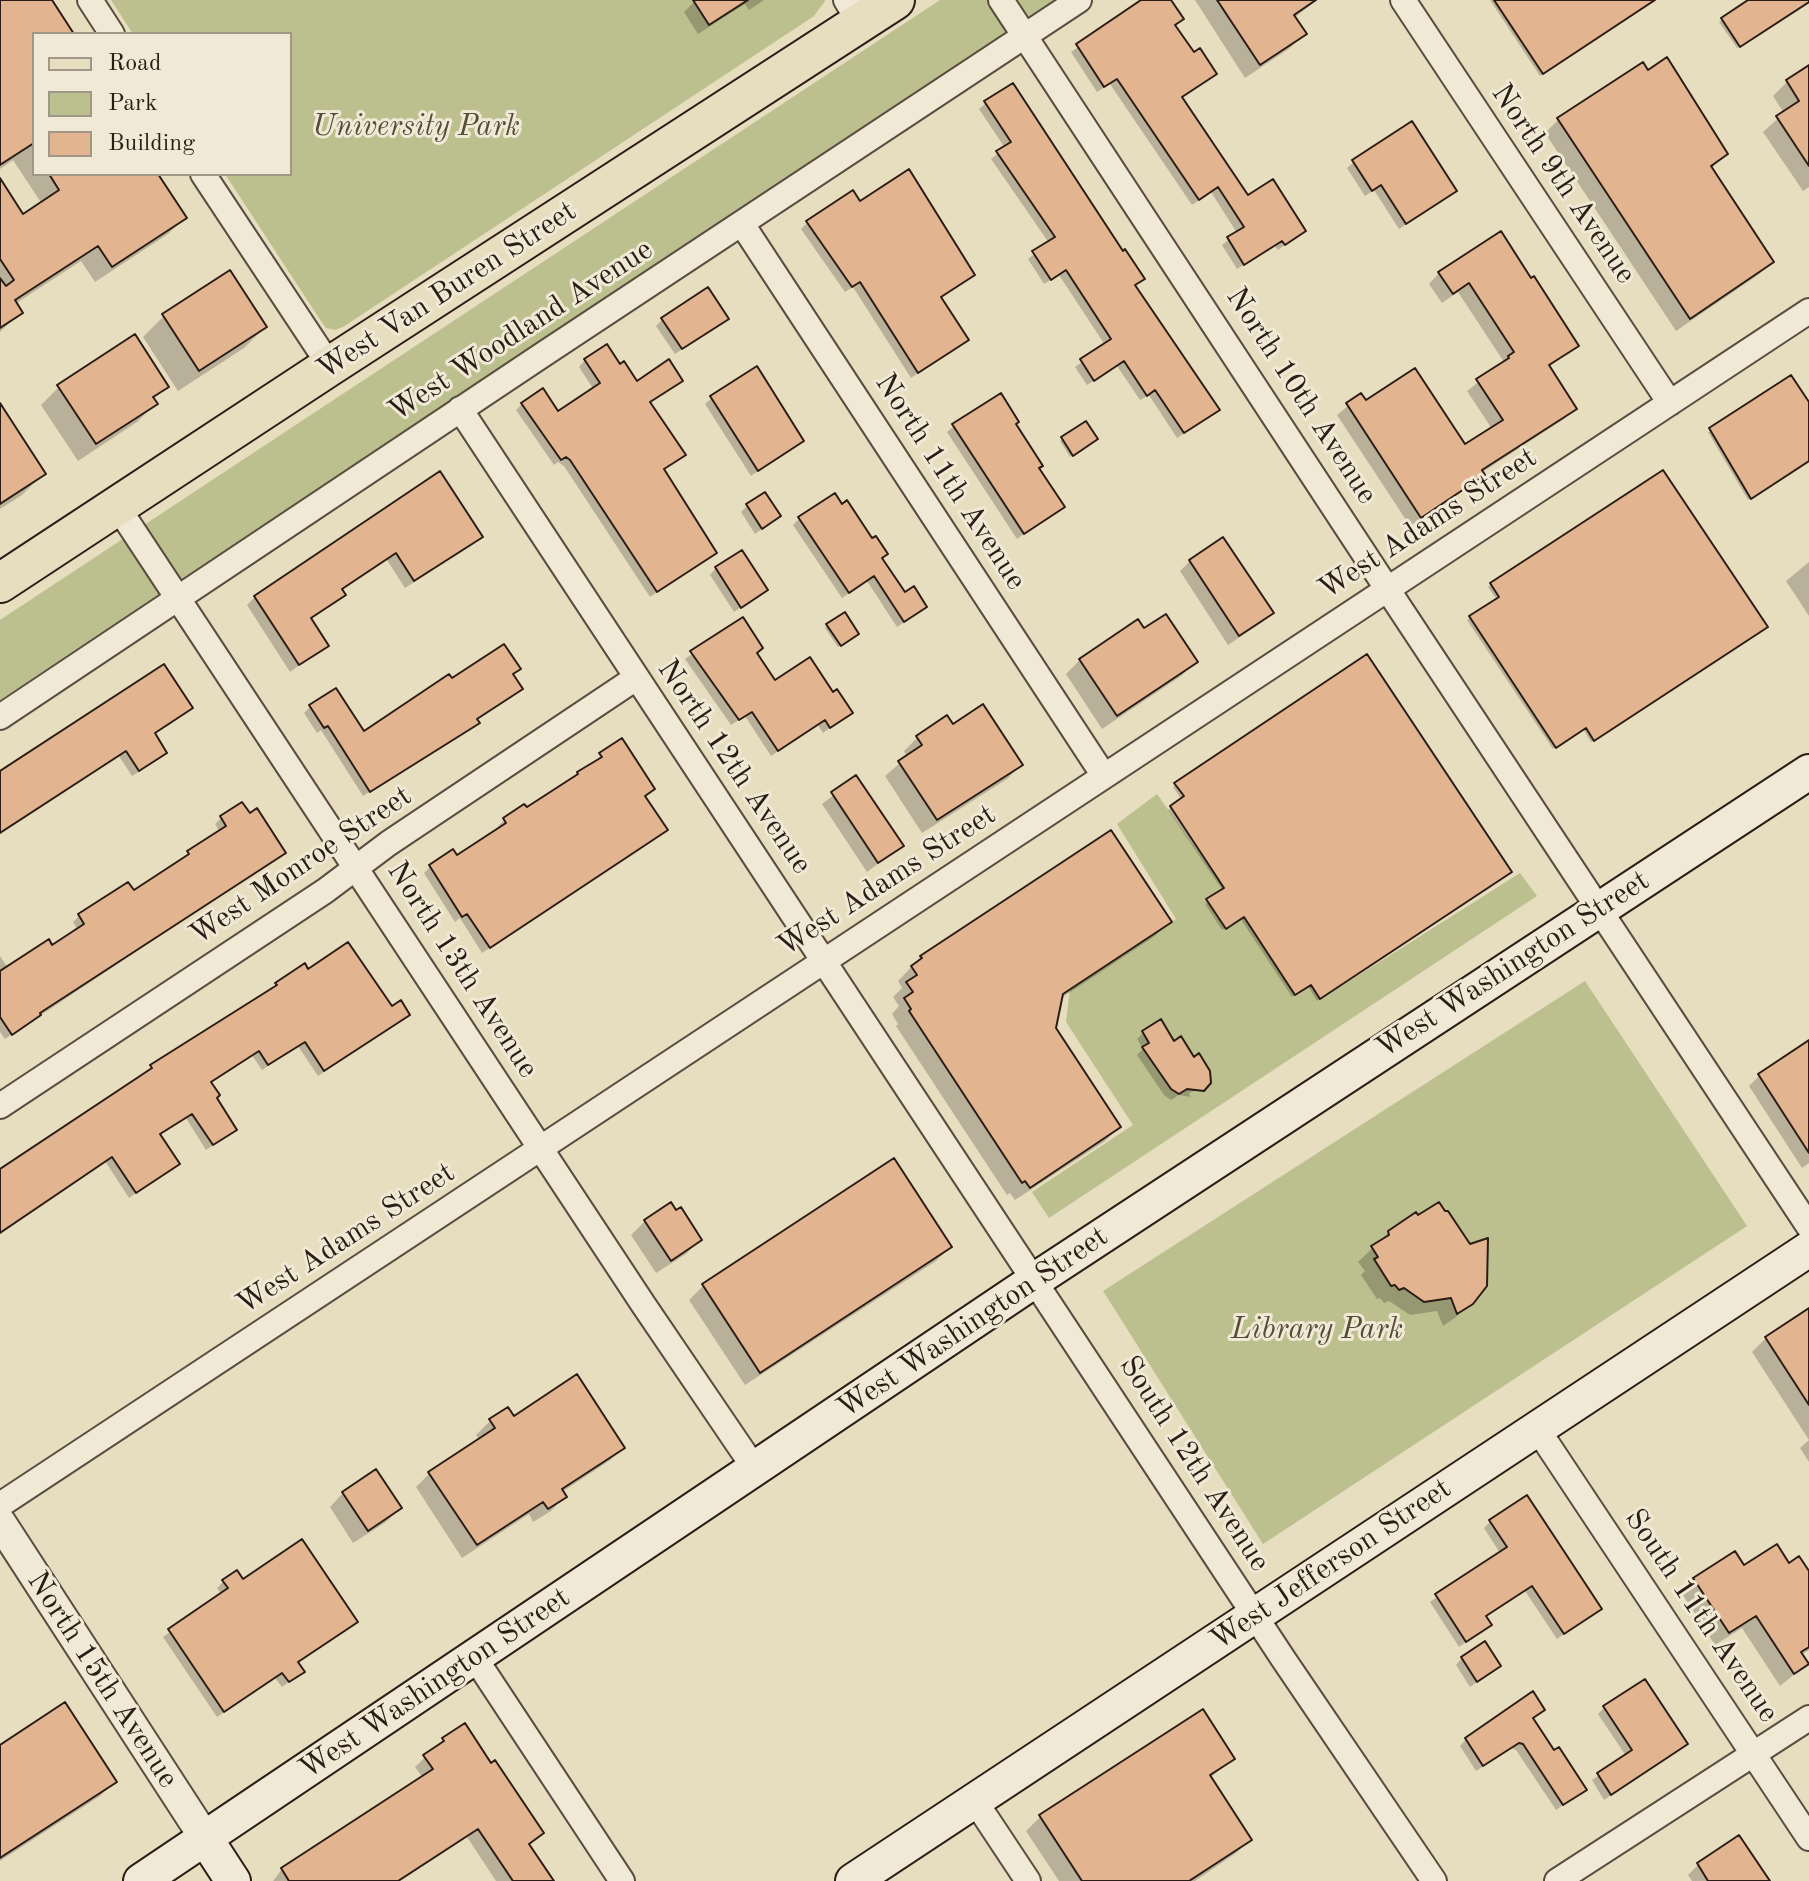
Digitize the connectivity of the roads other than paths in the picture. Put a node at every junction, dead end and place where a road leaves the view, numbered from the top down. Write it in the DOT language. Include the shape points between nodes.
graph roads {
  1 [pos="90,0"];
  2 [pos="895,0"];
  3 [pos="1001,0"];
  4 [pos="1079,0"];
  5 [pos="1403,0"];
  6 [pos="853,11"];
  7 [pos="111,32"];
  8 [pos="1024,36"];
  9 [pos="204,176"];
  10 [pos="742,224"];
  11 [pos="1809,311"];
  12 [pos="330,366"];
  13 [pos="1670,403"];
  14 [pos="460,409"];
  15 [pos="117,506"];
  16 [pos="0,583"];
  17 [pos="1389,588"];
  18 [pos="178,597"];
  19 [pos="636,678"];
  20 [pos="0,717"];
  21 [pos="1809,772"];
  22 [pos="1104,776"];
  23 [pos="357,868"];
  24 [pos="1597,910"];
  25 [pos="824,961"];
  26 [pos="0,1106"];
  27 [pos="541,1148"];
  28 [pos="1809,1227"];
  29 [pos="1809,1249"];
  30 [pos="1035,1280"];
  31 [pos="1538,1430"];
  32 [pos="755,1469"];
  33 [pos="0,1505"];
  34 [pos="0,1522"];
  35 [pos="1255,1614"];
  36 [pos="475,1658"];
  37 [pos="1809,1718"];
  38 [pos="1755,1754"];
  39 [pos="975,1801"];
  40 [pos="205,1838"];
  41 [pos="1809,1838"];
  42 [pos="141,1881"];
  43 [pos="233,1881"];
  44 [pos="622,1881"];
  45 [pos="853,1881"];
  46 [pos="1028,1881"];
  47 [pos="1434,1881"];
  48 [pos="1557,1881"];
  1 -- 7 [label="street"];
  2 -- 6 [label="main road, West Van Buren Street"];
  3 -- 8 [label="street, North 10th Avenue"];
  4 -- 8 [label="street, West Woodland Avenue"];
  5 -- 13 [label="street, North 9th Avenue"];
  6 -- 12 [label="main road, West Van Buren Street"];
  8 -- 10 [label="street, West Woodland Avenue"];
  8 -- 17 [label="street, North 10th Avenue"];
  9 -- 12 [label="street"];
  10 -- 14 [label="street, West Woodland Avenue"];
  10 -- 22 [label="street, North 11th Avenue"];
  11 -- 13 [label="street, West Adams Street"];
  12 -- 15 [label="main road, West Van Buren Street"];
  13 -- 17 [label="street, West Adams Street"];
  14 -- 18 [label="street, West Woodland Avenue"];
  14 -- 19 [label="street, North 12th Avenue"];
  15 -- 16 [label="main road, West Van Buren Street"];
  15 -- 18 [label="street, North 13th Avenue"];
  17 -- 22 [label="street, West Adams Street"];
  17 -- 24 [label="street, North 10th Avenue"];
  18 -- 20 [label="street, West Woodland Avenue"];
  18 -- 23 [label="street, North 13th Avenue"];
  19 -- 23 [label="street, West Monroe Street"];
  19 -- 25 [label="street, North 12th Avenue"];
  21 -- 24 [label="main road, West Washington Street"];
  22 -- 25 [label="street, West Adams Street"];
  23 -- 26 [label="street, West Monroe Street"];
  23 -- 27 [label="street, North 13th Avenue"];
  24 -- 28 [label="street, North 10th Avenue"];
  24 -- 30 [label="main road, West Washington Street"];
  25 -- 27 [label="street, West Adams Street"];
  25 -- 30 [label="street, North 12th Avenue"];
  27 -- 32 [label="street, North 13th Avenue"];
  27 -- 33 [label="street, West Adams Street"];
  29 -- 31 [label="main road, West Jefferson Street"];
  30 -- 32 [label="main road, West Washington Street"];
  30 -- 35 [label="street, South 12th Avenue"];
  31 -- 35 [label="main road, West Jefferson Street"];
  31 -- 38 [label="street, South 11th Avenue"];
  32 -- 36 [label="main road, West Washington Street"];
  34 -- 40 [label="street, North 15th Avenue"];
  35 -- 39 [label="main road, West Jefferson Street"];
  35 -- 47 [label="street, South 12th Avenue"];
  36 -- 40 [label="main road, West Washington Street"];
  36 -- 44 [label="street"];
  37 -- 38 [label="street"];
  38 -- 41 [label="street, South 11th Avenue"];
  38 -- 48 [label="street"];
  39 -- 45 [label="main road, West Jefferson Street"];
  39 -- 46 [label="street"];
  40 -- 42 [label="main road, West Washington Street"];
  40 -- 43 [label="main road"];
}
